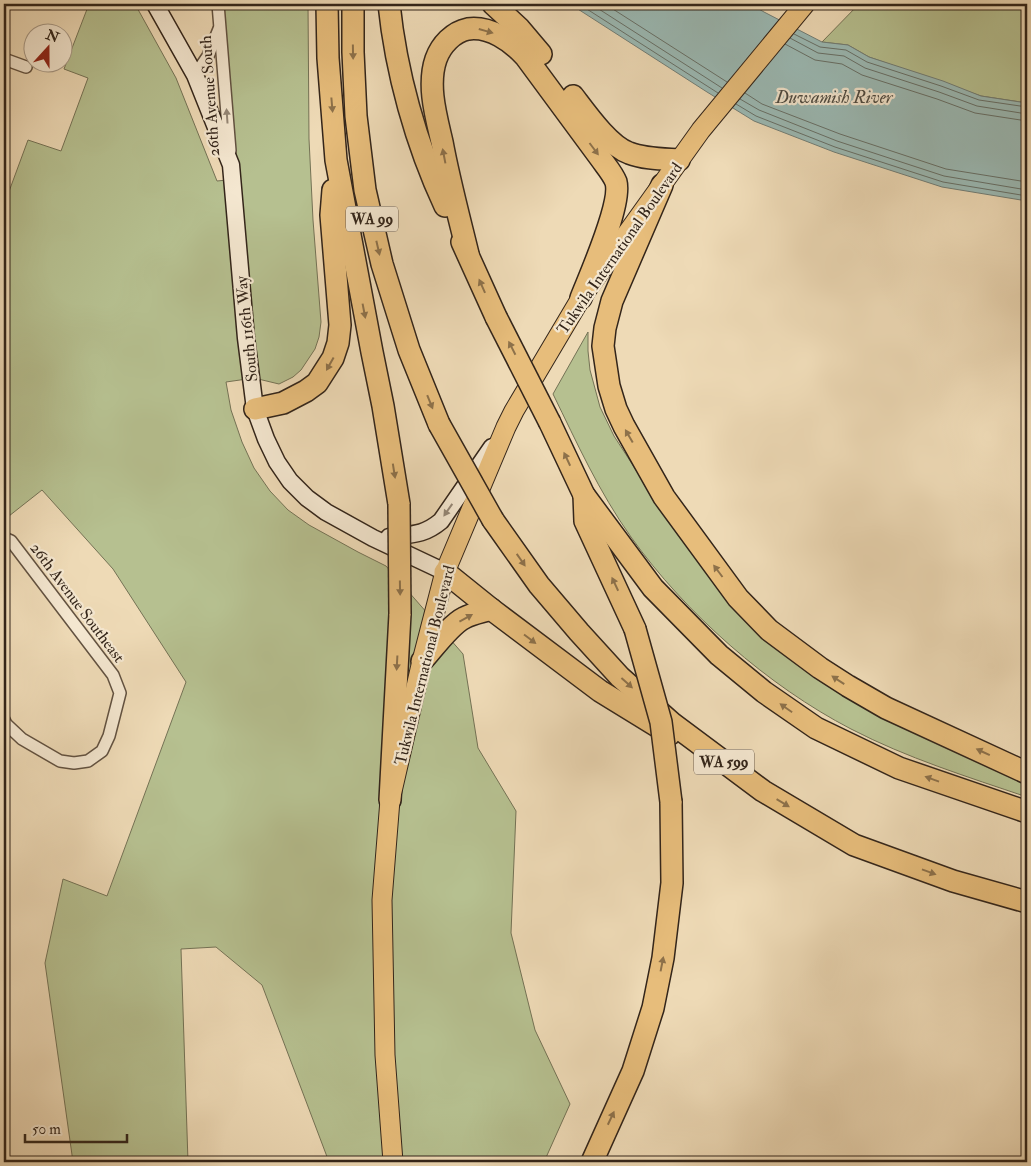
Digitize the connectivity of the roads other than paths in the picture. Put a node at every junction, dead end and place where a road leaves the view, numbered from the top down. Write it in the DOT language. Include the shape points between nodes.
graph roads {
  1 [pos="155,4"];
  2 [pos="218,4"];
  3 [pos="327,4"];
  4 [pos="353,4"];
  5 [pos="389,4"];
  6 [pos="493,4"];
  7 [pos="805,4"];
  8 [pos="220,25"];
  9 [pos="4,59"];
  10 [pos="22,66"];
  11 [pos="195,75"];
  12 [pos="336,160"];
  13 [pos="679,160"];
  14 [pos="231,165"];
  15 [pos="662,185"];
  16 [pos="468,254"];
  17 [pos="581,298"];
  18 [pos="255,409"];
  19 [pos="506,427"];
  20 [pos="584,495"];
  21 [pos="493,520"];
  22 [pos="4,538"];
  23 [pos="372,538"];
  24 [pos="445,572"];
  25 [pos="491,609"];
  26 [pos="422,661"];
  27 [pos="4,720"];
  28 [pos="1027,773"];
  29 [pos="763,791"];
  30 [pos="390,800"];
  31 [pos="1027,812"];
  32 [pos="1027,902"];
  33 [pos="393,1162"];
  34 [pos="592,1162"];
  1 -- 11 [label="street, South 116th Way"];
  2 -- 8 [label="street, 26th Avenue South"];
  3 -- 12 [label="highway, one-way"];
  4 -- 21 [label="highway, WA 99, one-way, bridge" via="356,116 365,190 382,264 409,350 439,424"];
  5 -- 16 [label="highway" via="413,125 439,193"];
  6 -- 13 [label="highway" via="529,39 588,117 619,148 630,154"];
  7 -- 13 [label="main road, Tukwila International Boulevard"];
  8 -- 11 [label="street, 26th Avenue South" via="208,56"];
  14 -- 8 [label="street, 26th Avenue South, one-way"];
  9 -- 10 [label="street"];
  11 -- 14 [label="street, South 116th Way"];
  12 -- 18 [label="highway, one-way" via="331,215 340,326 338,343 333,358 317,383 306,392 283,403"];
  12 -- 30 [label="highway, one-way, bridge" via="399,504 400,614"];
  13 -- 15 [label="main road, Tukwila International Boulevard"];
  14 -- 18 [label="street, South 116th Way"];
  15 -- 17 [label="main road, Tukwila International Boulevard"];
  28 -- 15 [label="highway, one-way" via="886,708 820,668 769,630 738,598 664,496 616,409 603,346 612,301"];
  16 -- 17 [label="highway, one-way" via="434,106 433,72 442,46 456,34 474,28 488,31 516,46 616,182 612,215"];
  20 -- 16 [label="highway, one-way, bridge"];
  17 -- 19 [label="main road, Tukwila International Boulevard"];
  18 -- 23 [label="street, South 116th Way" via="277,462 290,481 326,512"];
  19 -- 23 [label="street, one-way" via="441,521 420,533"];
  19 -- 24 [label="main road, Tukwila International Boulevard"];
  31 -- 20 [label="highway, one-way" via="899,768 816,728 764,692 719,656 653,588"];
  34 -- 20 [label="highway, one-way, bridge" via="633,1070 653,1008 672,883 671,802 661,722 635,629 585,521"];
  21 -- 29 [label="highway, WA 599, one-way" via="539,586 620,677 673,724"];
  22 -- 27 [label="street, 26th Avenue Southeast" via="11,541 113,675 120,694 102,751 88,761 60,761 22,739"];
  23 -- 24 [label="street, South 116th Way"];
  24 -- 25 [label="highway"];
  24 -- 26 [label="main road, Tukwila International Boulevard"];
  26 -- 25 [label="highway, one-way" via="462,619"];
  25 -- 29 [label="highway, one-way" via="600,691"];
  26 -- 30 [label="main road, Tukwila International Boulevard"];
  29 -- 32 [label="highway, WA 599, one-way" via="854,846 953,881"];
  30 -- 33 [label="main road, Tukwila International Boulevard" via="382,900 385,1055"];
}
